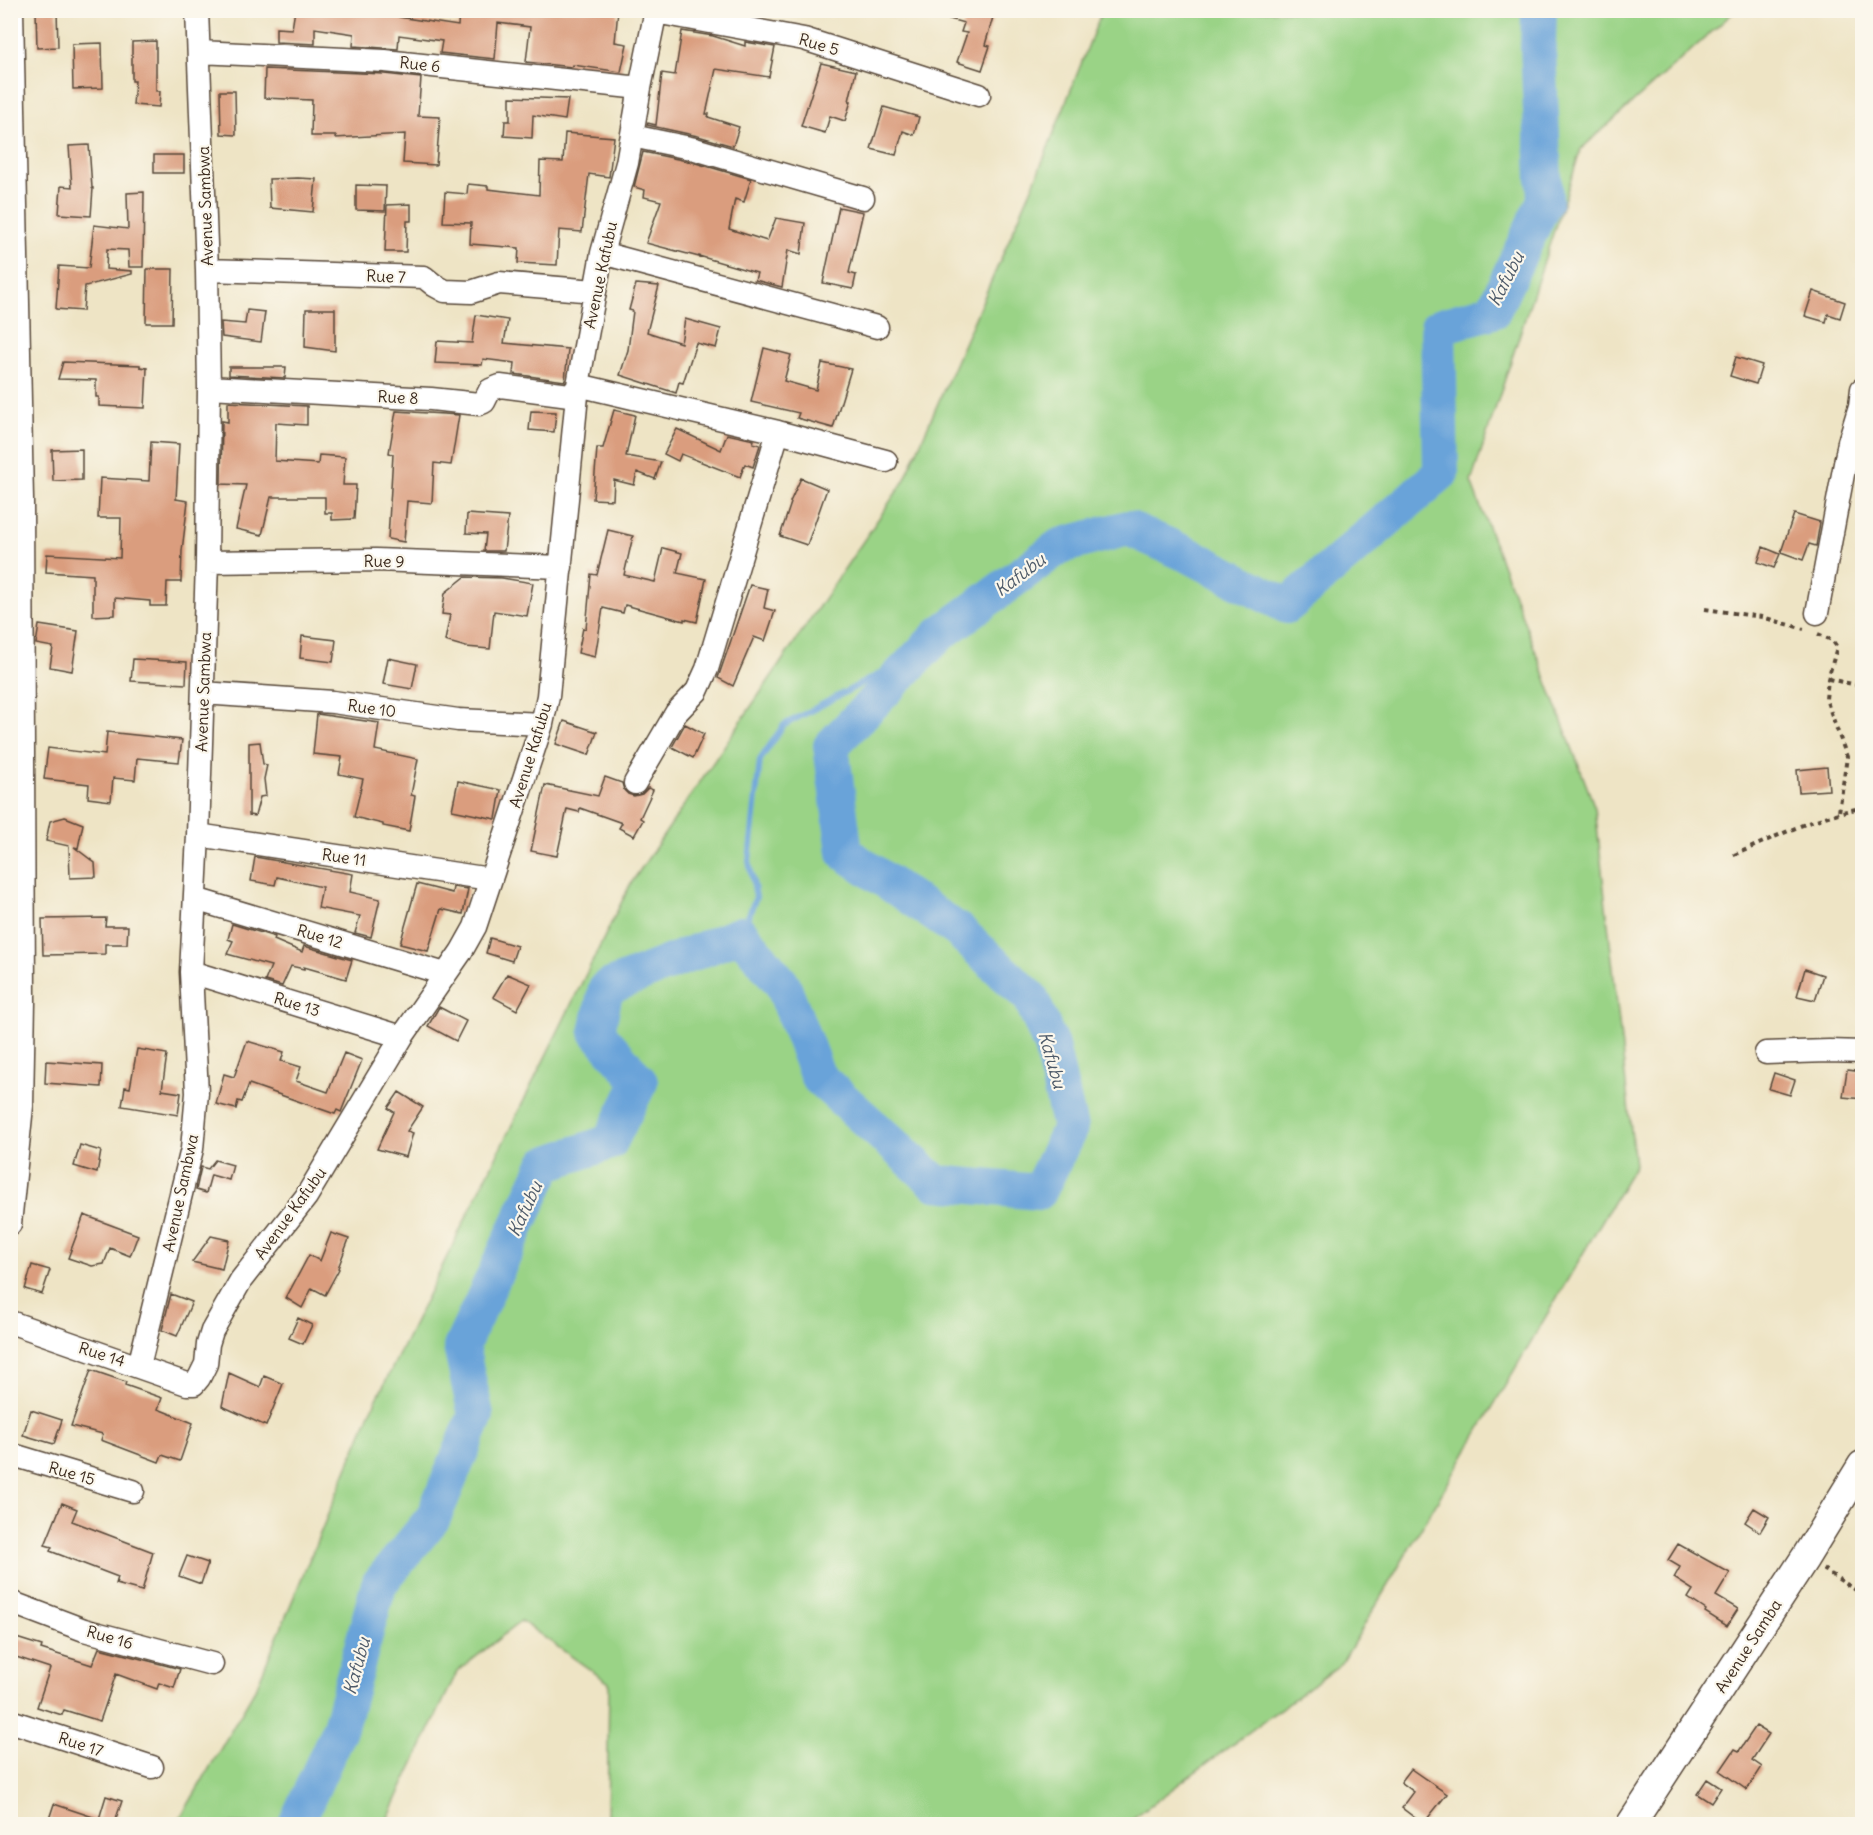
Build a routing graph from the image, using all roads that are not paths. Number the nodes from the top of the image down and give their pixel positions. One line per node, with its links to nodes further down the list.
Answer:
1 (12, 10): 29 (street)
2 (197, 10): 4 (street, Avenue Sambwa)
3 (656, 11): 5 (street, Avenue Kafubu); 6 (street, Rue 5)
4 (199, 52): 5 (street, Rue 6); 10 (street, Avenue Sambwa)
5 (640, 88): 7 (street, Avenue Kafubu)
6 (979, 95)
7 (632, 136): 8 (street); 9 (street, Avenue Kafubu)
8 (863, 198)
9 (602, 253): 11 (street, Avenue Kafubu); 12 (street)
10 (207, 270): 11 (street, Rue 7); 13 (street, Avenue Sambwa)
11 (595, 291): 14 (street, Avenue Kafubu)
12 (877, 327)
13 (208, 387): 14 (street, Rue 8); 18 (street, Avenue Sambwa)
14 (577, 390): 16 (street, Rue 8); 19 (street, Avenue Kafubu)
15 (1862, 401): 20 (street)
16 (778, 432): 17 (street, Rue 8); 23 (street)
17 (886, 461)
18 (207, 562): 19 (street, Rue 9); 21 (street, Avenue Sambwa)
19 (561, 567): 22 (street, Avenue Kafubu)
20 (1817, 614)
21 (203, 693): 22 (street, Rue 10); 24 (street, Avenue Sambwa)
22 (542, 724): 25 (street, Avenue Kafubu)
23 (636, 783)
24 (198, 835): 25 (street, Rue 11); 26 (street, Avenue Sambwa)
25 (490, 879): 28 (street, Avenue Kafubu)
26 (195, 899): 27 (street, Avenue Sambwa); 28 (street, Rue 12)
27 (191, 972): 30 (street, Rue 13); 35 (street, Avenue Sambwa)
28 (445, 974): 30 (street, Avenue Kafubu)
29 (17, 1001): 33 (street)
30 (402, 1037): 36 (street, Avenue Kafubu)
31 (1863, 1052): 32 (street)
32 (1766, 1053)
33 (10, 1224)
34 (10, 1322): 35 (street, Rue 14)
35 (139, 1366): 36 (street, Rue 14)
36 (194, 1384)
37 (10, 1454): 39 (street, Rue 15)
38 (1863, 1465): 44 (street, Avenue Samba)
39 (133, 1491)
40 (10, 1602): 41 (street, Rue 16)
41 (212, 1664)
42 (10, 1721): 43 (street, Rue 17)
43 (152, 1767)
44 (1637, 1822)

